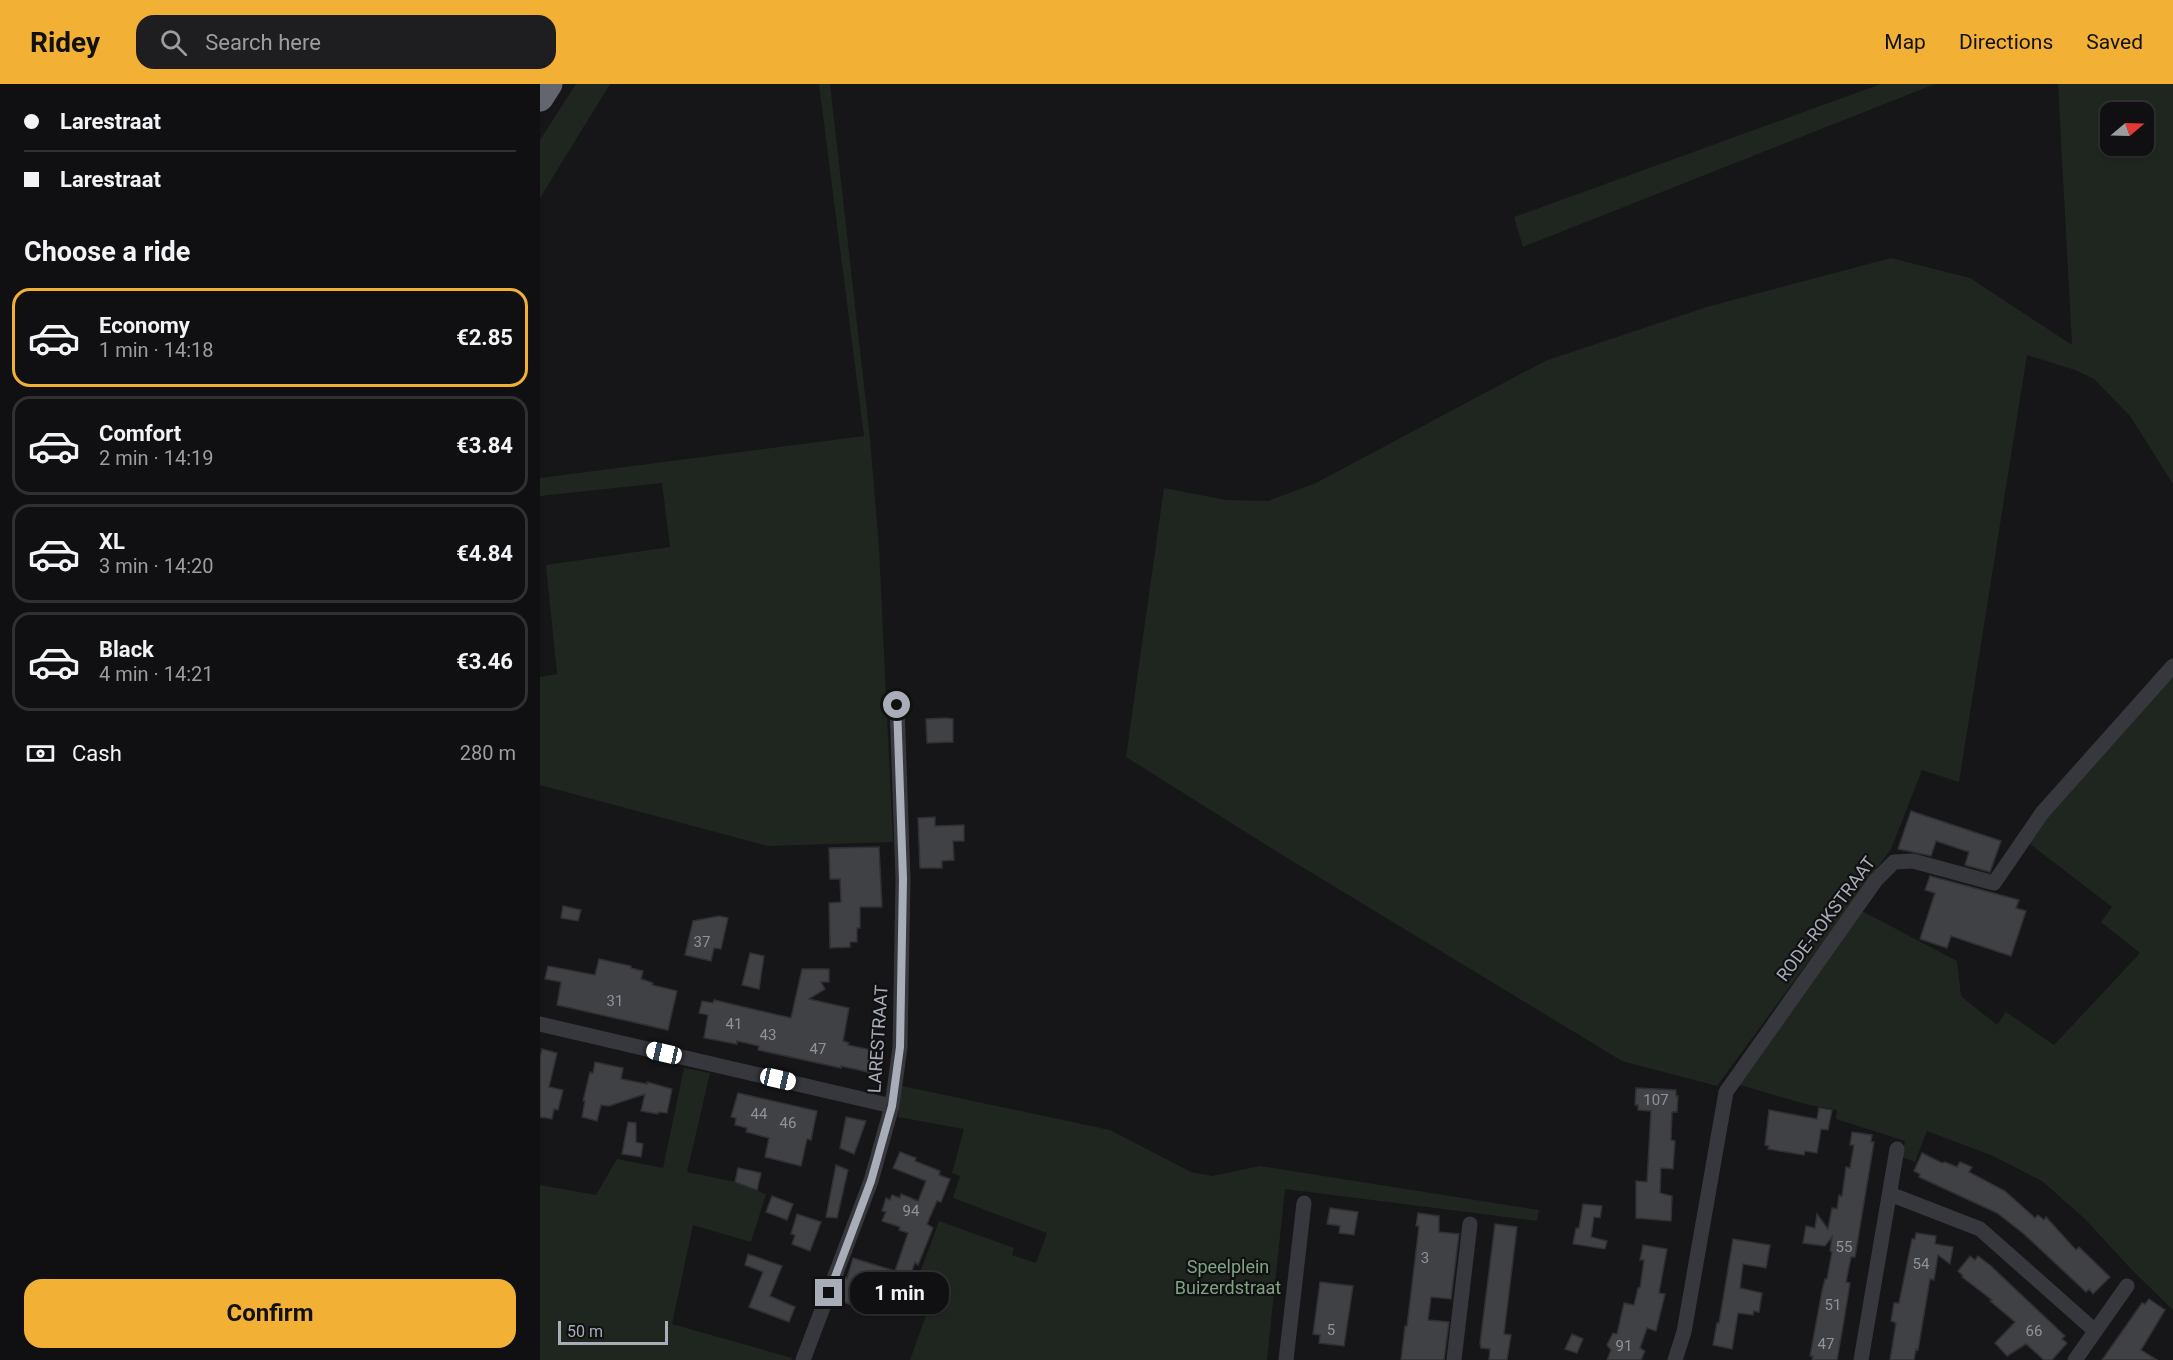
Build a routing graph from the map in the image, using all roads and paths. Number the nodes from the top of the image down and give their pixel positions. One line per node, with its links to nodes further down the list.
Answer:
1 (549, 84): 2 (highway)
2 (540, 98)
3 (2173, 666): 16 (street, RODE-ROKSTRAAT)
4 (897, 705): 6 (street, LARESTRAAT)
5 (540, 1024): 6 (street)
6 (892, 1106): 13 (street, LARESTRAAT)
7 (1897, 1149): 8 (street)
8 (1890, 1194): 12 (street); 17 (street)
9 (1304, 1203): 14 (street)
10 (1470, 1224): 15 (street)
11 (2127, 1286): 12 (street)
12 (2094, 1330): 18 (street)
13 (803, 1360)
14 (1286, 1360)
15 (1454, 1360)
16 (1675, 1360)
17 (1861, 1360)
18 (2075, 1360)

